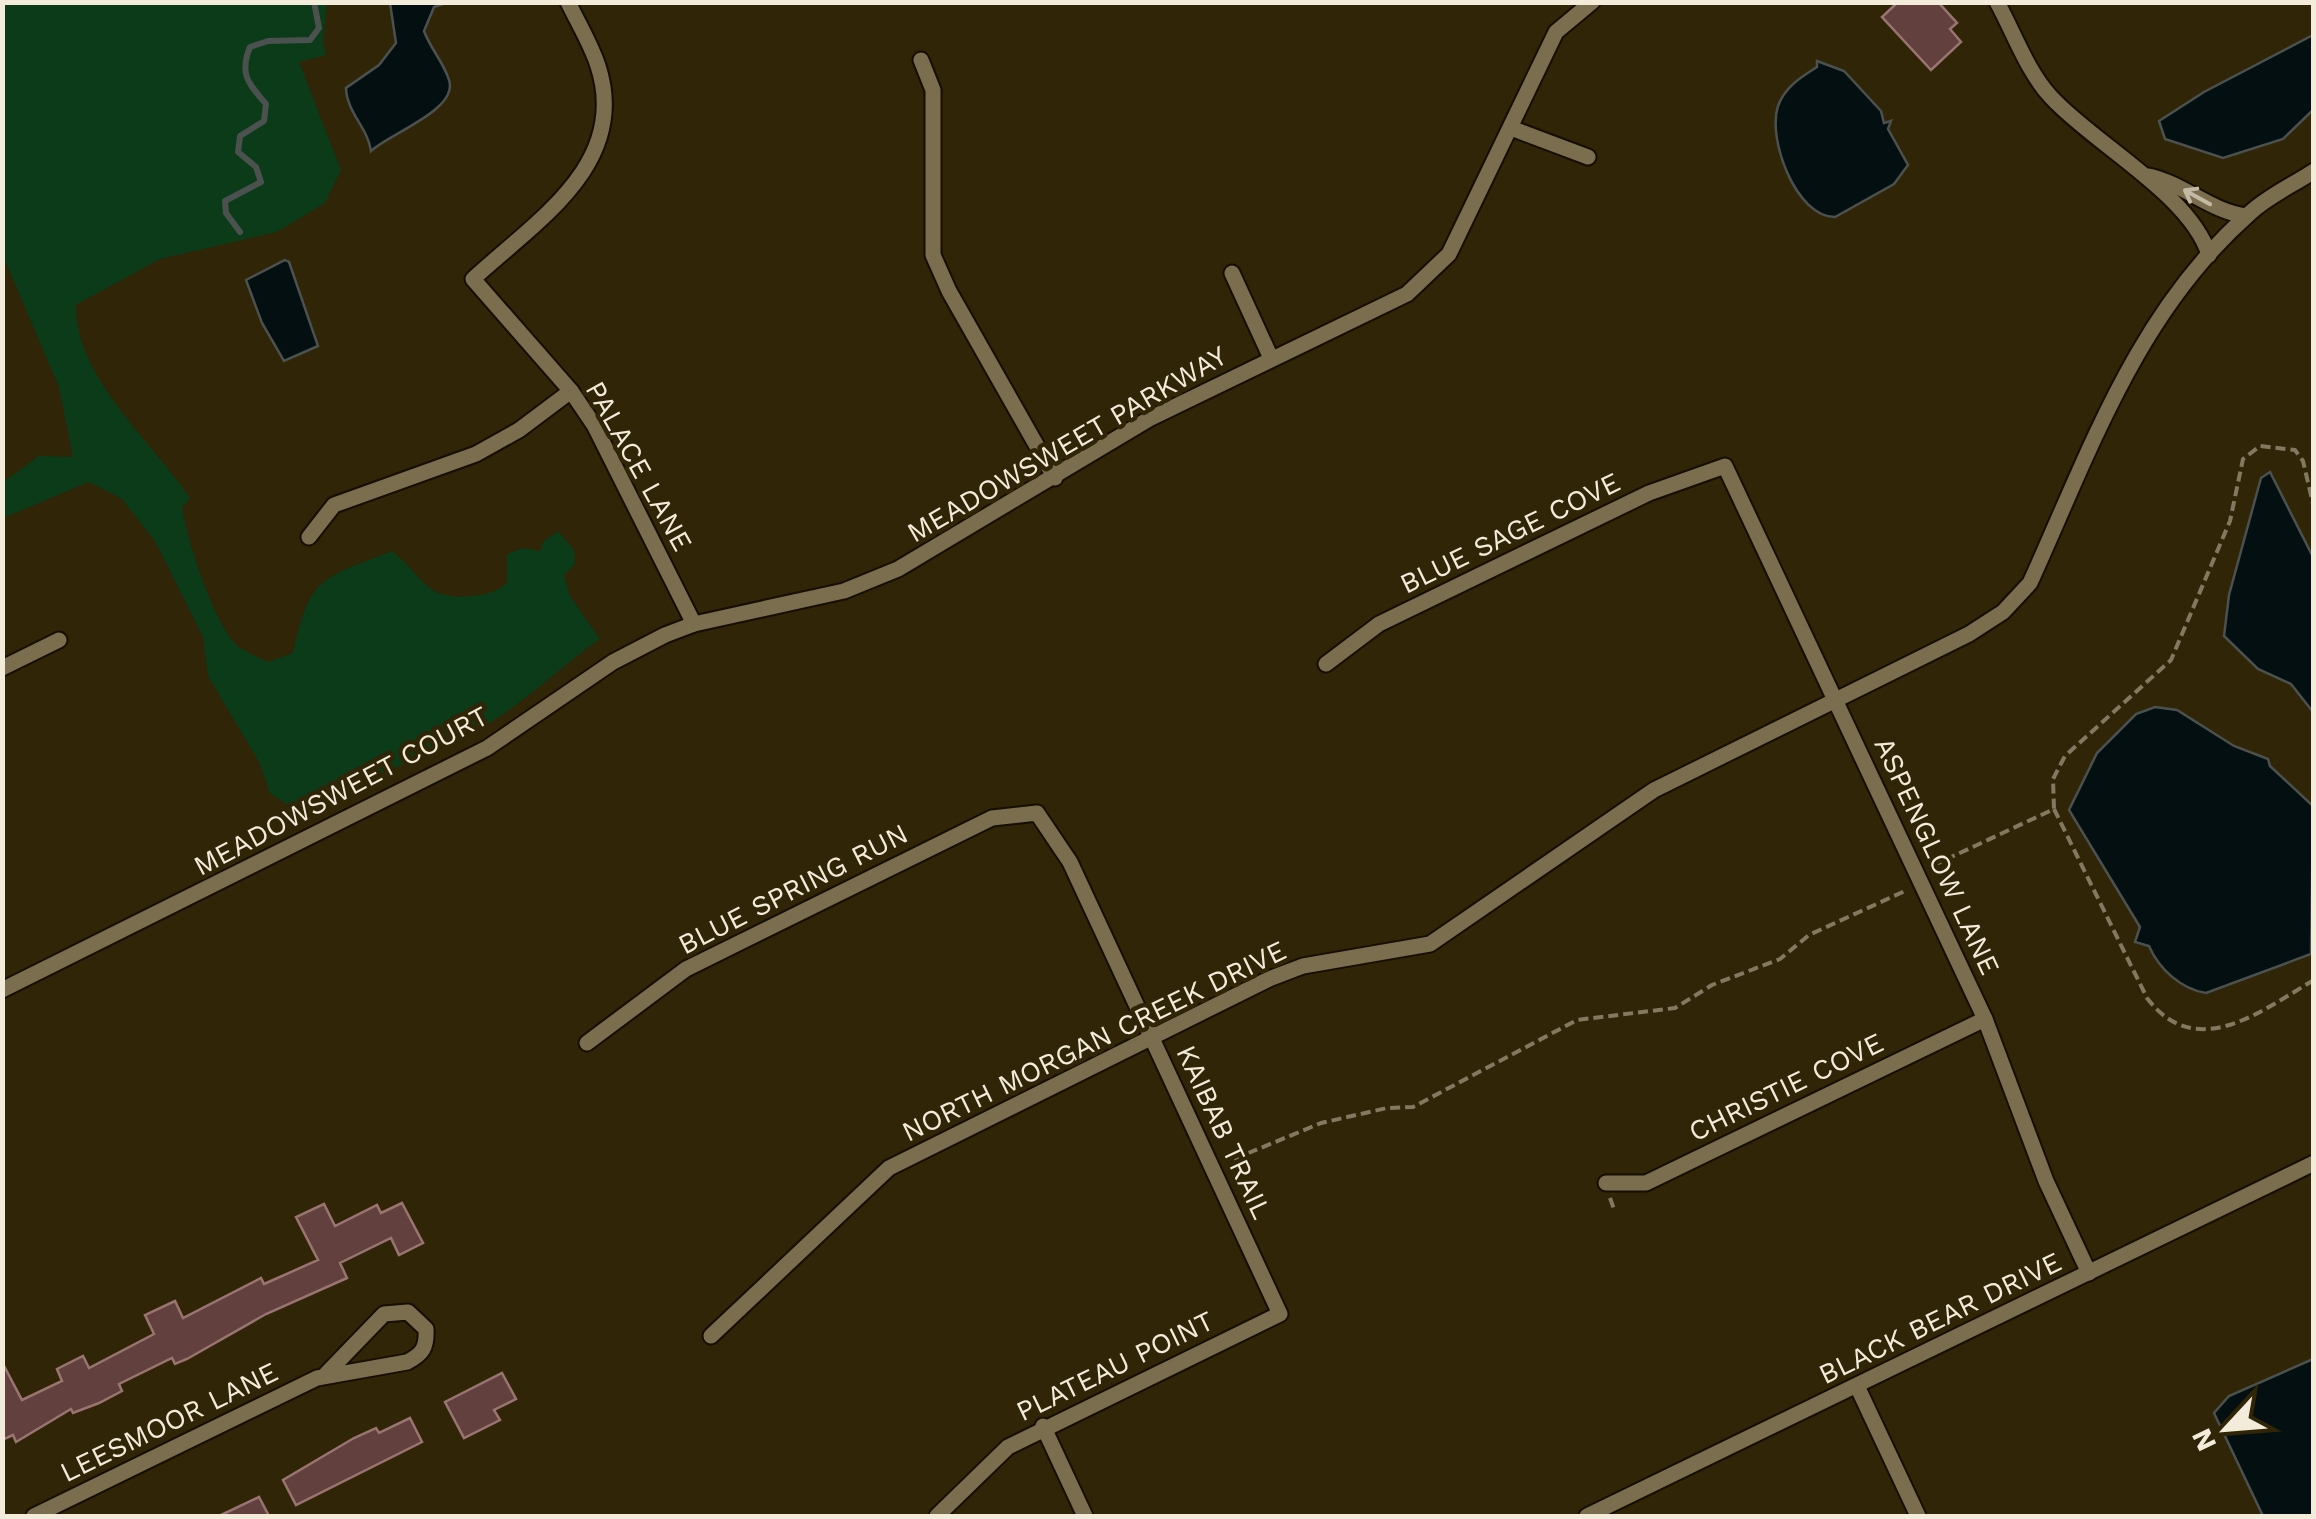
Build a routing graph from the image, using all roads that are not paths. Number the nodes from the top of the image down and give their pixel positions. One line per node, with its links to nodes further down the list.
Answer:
1 (568, 2): 13 (street, PALACE LANE)
2 (1592, 2): 5 (street, MEADOWSWEET PARKWAY)
3 (1997, 2): 8 (street)
4 (921, 60): 15 (street)
5 (1510, 128): 6 (street); 12 (street, MEADOWSWEET PARKWAY)
6 (1588, 158)
7 (2314, 171): 9 (street, NORTH MORGAN CREEK DRIVE)
8 (2149, 176): 9 (street, one-way to 8); 10 (street)
9 (2246, 216): 10 (street, NORTH MORGAN CREEK DRIVE)
10 (2209, 255): 21 (street, NORTH MORGAN CREEK DRIVE)
11 (1232, 273): 12 (street)
12 (1271, 358): 15 (street, MEADOWSWEET PARKWAY)
13 (571, 391): 16 (street); 17 (street, PALACE LANE)
14 (1725, 466): 19 (street, BLUE SAGE COVE); 21 (street, ASPENGLOW LANE)
15 (1054, 478): 17 (street, MEADOWSWEET PARKWAY)
16 (309, 537)
17 (694, 624): 23 (street, MEADOWSWEET COURT)
18 (59, 640): 20 (street)
19 (1326, 664)
20 (2, 668)
21 (1837, 700): 24 (street, ASPENGLOW LANE); 25 (street, NORTH MORGAN CREEK DRIVE)
22 (1037, 813): 25 (street, KAIBAB TRAIL); 26 (street, BLUE SPRING RUN)
23 (2, 990)
24 (1985, 1019): 28 (street, CHRISTIE COVE); 29 (street, ASPENGLOW LANE)
25 (1152, 1036): 30 (street, KAIBAB TRAIL); 31 (street, NORTH MORGAN CREEK DRIVE)
26 (587, 1044)
27 (2314, 1163): 29 (street, BLACK BEAR DRIVE)
28 (1606, 1182)
29 (2089, 1272): 33 (street, BLACK BEAR DRIVE)
30 (1280, 1314): 34 (street, PLATEAU POINT)
31 (712, 1336)
32 (326, 1374): 32 (street, LEESMOOR LANE); 35 (street, LEESMOOR LANE)
33 (1857, 1386): 38 (street, BLACK BEAR DRIVE); 39 (street)
34 (1043, 1426): 36 (street, PLATEAU POINT); 37 (street)
35 (34, 1516)
36 (937, 1516)
37 (1085, 1516)
38 (1587, 1516)
39 (1918, 1516)

